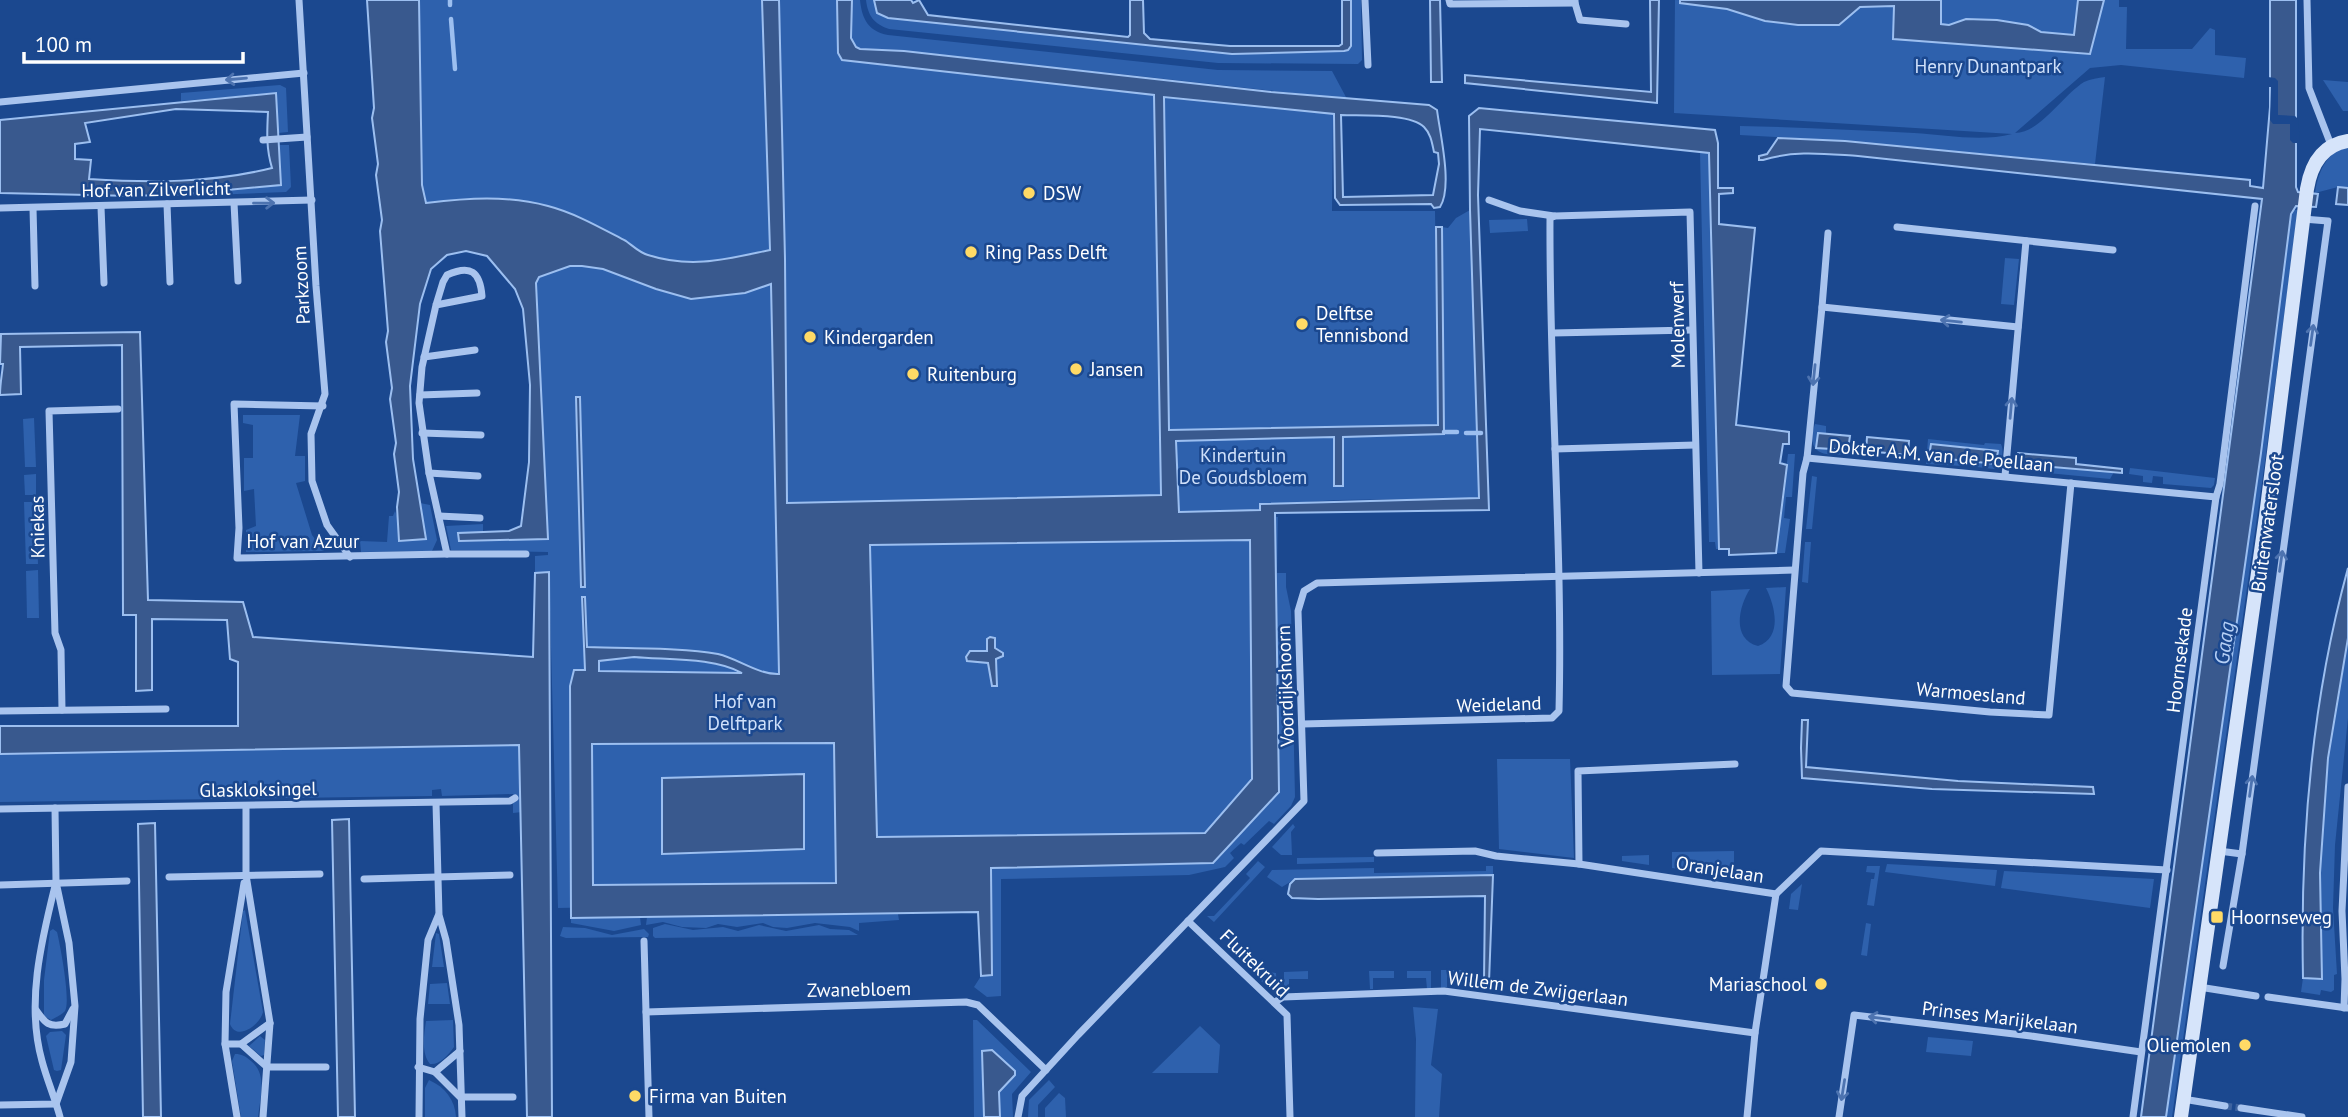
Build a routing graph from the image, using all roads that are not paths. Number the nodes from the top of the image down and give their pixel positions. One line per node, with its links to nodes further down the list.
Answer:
1 (299, 0): 8 (street, Parkzoom)
2 (1365, 0): 7 (street)
3 (2307, 0): 13 (street)
4 (1449, 2): 5 (street)
5 (1575, 2): 6 (street)
6 (1626, 23)
7 (1368, 65)
8 (304, 73): 9 (street, one-way to 9); 10 (street, Parkzoom)
9 (0, 102)
10 (307, 137): 11 (street); 14 (street, Parkzoom)
11 (263, 140)
12 (2348, 141): 13 (street)
13 (2326, 149): 22 (street, Buitenwatersloot)
14 (312, 200): 16 (street, Hof van Zilverlicht, one-way to 14); 41 (street, Parkzoom)
15 (1489, 200): 23 (street, Molenwerf)
16 (234, 203): 17 (street, Hof van Zilverlicht); 28 (street)
17 (167, 204): 19 (street, Hof van Zilverlicht); 29 (street)
18 (2255, 206): 52 (street, Hoornsekade)
19 (102, 207): 21 (street, Hof van Zilverlicht); 30 (street)
20 (0, 208): 21 (street, Hof van Zilverlicht)
21 (33, 208): 31 (street)
22 (2304, 215): 73 (street, Buitenwatersloot); 76 (street, Buitenwatersloot, one-way to 22)
23 (1555, 216): 35 (street, Molenwerf); 36 (street)
24 (1898, 227): 26 (street)
25 (1828, 233): 33 (street)
26 (2026, 241): 27 (street); 34 (street)
27 (2113, 250)
28 (238, 281)
29 (170, 282)
30 (104, 283)
31 (35, 286)
32 (436, 305): 32 (street); 38 (street)
33 (1822, 307): 34 (street, one-way to 33); 47 (street, one-way to 47)
34 (2018, 327): 49 (street, one-way to 34)
35 (1692, 330): 36 (street); 45 (street, Molenwerf)
36 (1553, 333): 46 (street)
37 (475, 350): 38 (street)
38 (424, 357): 40 (street)
39 (477, 393): 40 (street)
40 (420, 395): 43 (street)
41 (323, 406): 57 (street, Parkzoom); 57 (street, Hof van Azuur)
42 (118, 409): 64 (street, Kniekas)
43 (422, 433): 44 (street); 48 (street)
44 (481, 435)
45 (1695, 445): 46 (street); 59 (street, Molenwerf)
46 (1555, 449): 60 (street)
47 (1807, 458): 49 (street, Dokter A.M. van de Poellaan); 58 (street, Dokter A.M. van de Poellaan)
48 (429, 473): 50 (street); 53 (street)
49 (2006, 476): 51 (street, Dokter A.M. van de Poellaan)
50 (478, 477)
51 (2071, 483): 52 (street, Dokter A.M. van de Poellaan); 61 (street, Warmoesland)
52 (2216, 497): 78 (street, Hoornsekade)
53 (439, 516): 54 (street); 55 (street)
54 (480, 518)
55 (447, 554): 56 (street, Hof van Azuur); 57 (street, Hof van Azuur)
56 (526, 555)
57 (350, 557)
58 (1794, 570): 59 (street, Voordijkshoorn); 61 (street, Dokter A.M. van de Poellaan)
59 (1699, 573): 60 (street, Voordijkshoorn)
60 (1558, 576): 65 (street, Voordijkshoorn); 65 (street, Weideland)
61 (1786, 686)
62 (166, 709): 64 (street)
63 (0, 710): 64 (street)
64 (62, 710)
65 (1302, 724): 90 (street, Voordijkshoorn)
66 (1735, 764): 77 (street)
67 (2348, 787): 74 (street)
68 (515, 798): 69 (street, Glaskloksingel)
69 (436, 803): 70 (street, Glaskloksingel); 82 (street)
70 (246, 806): 71 (street, Glaskloksingel); 80 (street)
71 (55, 808): 72 (street, Glaskloksingel); 86 (street)
72 (0, 809)
73 (2218, 850): 76 (street); 94 (street, Buitenwatersloot)
74 (2346, 852): 93 (street)
75 (1377, 853): 77 (street, Oranjelaan)
76 (2242, 854): 92 (street, Buitenwatersloot)
77 (1579, 864): 88 (street, Oranjelaan)
78 (2167, 870): 88 (street, Oranjelaan); 107 (street, Hoornsekade)
79 (320, 874): 80 (street)
80 (246, 875): 83 (street); 102 (street); 104 (street)
81 (510, 875): 82 (street)
82 (438, 876): 84 (street); 89 (street)
83 (169, 877)
84 (364, 879)
85 (127, 881): 86 (street)
86 (57, 882): 87 (street); 98 (street); 100 (street)
87 (0, 885)
88 (1776, 894): 103 (street)
89 (439, 915): 106 (street); 110 (street)
90 (1188, 921): 97 (street, Fluitekruid); 111 (street, Voordijkshoorn)
91 (645, 941): 101 (street)
92 (2223, 966)
93 (2347, 979): 99 (street)
94 (2199, 986): 95 (street); 115 (street, Buitenwatersloot)
95 (2256, 996)
96 (2268, 997): 99 (street)
97 (1275, 1002): 103 (street, Willem de Zwijgerlaan); 127 (street, Fluitekruid)
98 (75, 1006): 100 (street); 116 (street)
99 (2346, 1008)
100 (36, 1009): 116 (street)
101 (646, 1012): 111 (street, Zwanebloem); 125 (street)
102 (270, 1023): 105 (street); 108 (street)
103 (1755, 1033): 128 (street)
104 (225, 1044): 105 (street); 121 (street)
105 (241, 1044): 108 (street)
106 (460, 1051): 112 (street); 113 (street)
107 (2141, 1052): 129 (street, Prinses Marijkelaan, one-way to 129); 130 (street, Hoornsekade)
108 (267, 1067): 109 (street); 122 (street)
109 (326, 1067)
110 (418, 1067): 112 (street); 123 (street)
111 (1046, 1070): 126 (street, Voordijkshoorn)
112 (435, 1072): 113 (street)
113 (460, 1097): 114 (street); 124 (street)
114 (513, 1097)
115 (2183, 1099): 118 (street); 131 (street)
116 (56, 1104): 117 (street); 120 (street)
117 (0, 1105)
118 (2225, 1106)
119 (2241, 1108): 132 (street)
120 (60, 1117)
121 (237, 1117)
122 (262, 1117)
123 (419, 1117)
124 (462, 1117)
125 (649, 1117)
126 (1018, 1117)
127 (1290, 1117)
128 (1747, 1117)
129 (1839, 1117)
130 (2133, 1117)
131 (2181, 1117)
132 (2302, 1117)

